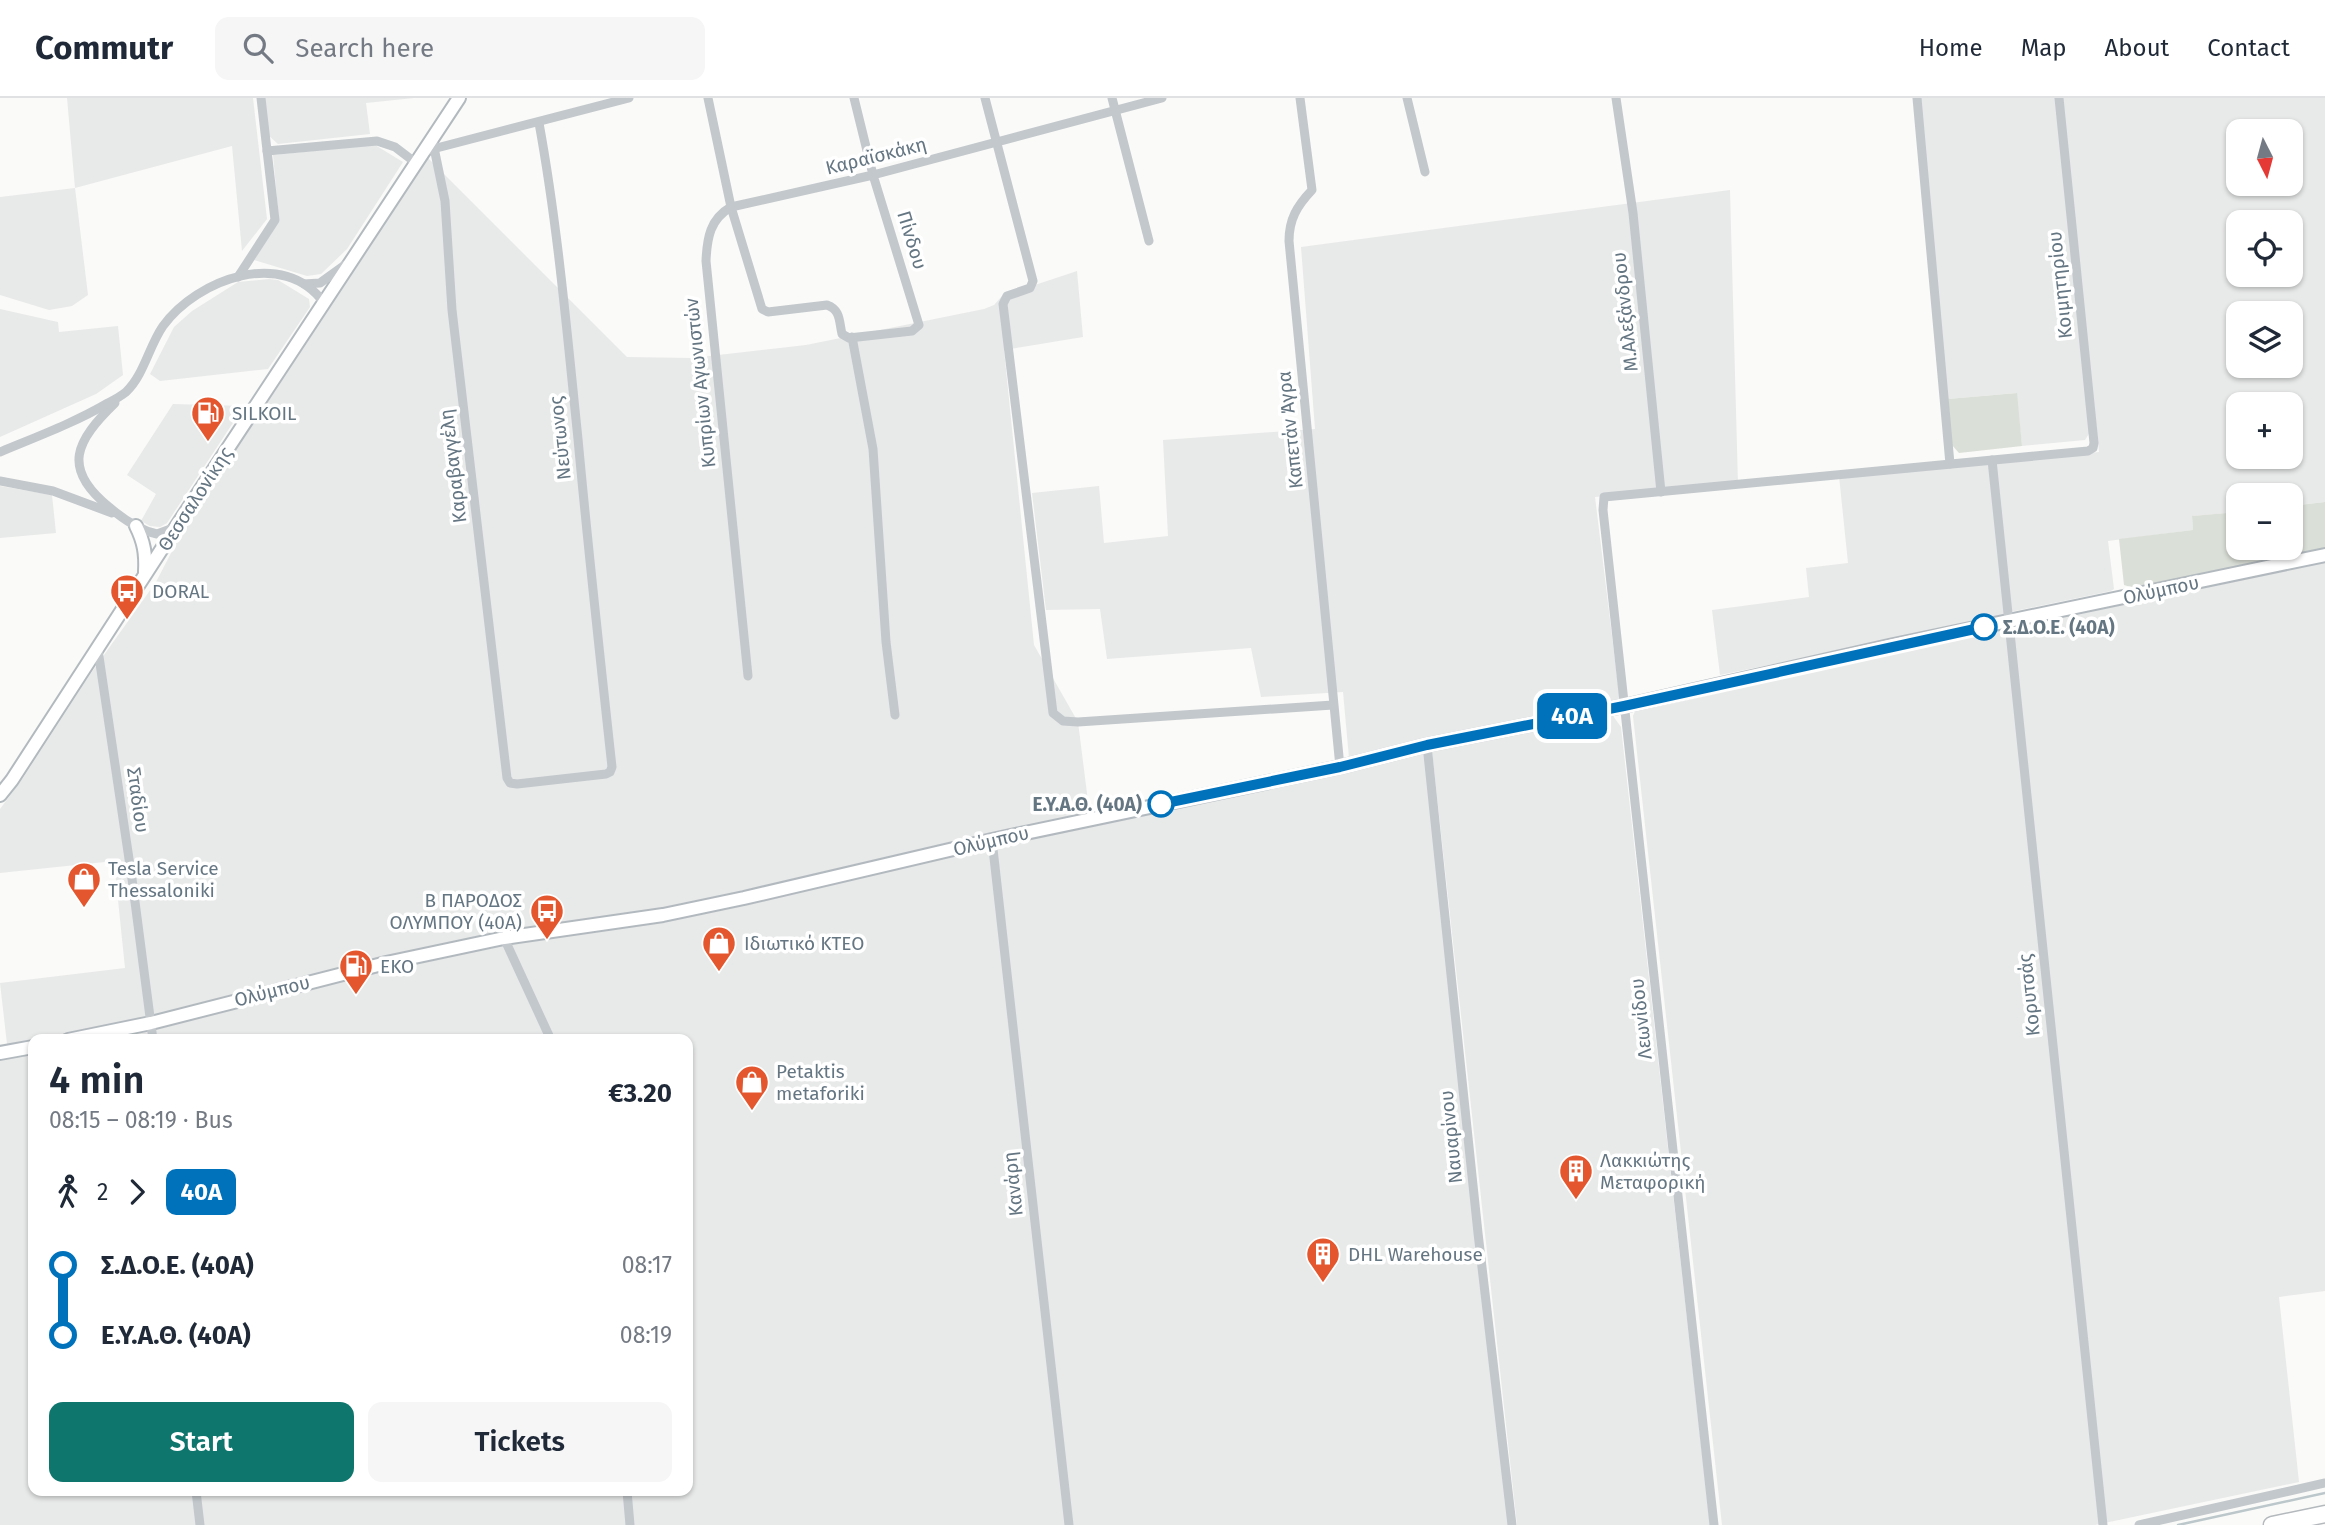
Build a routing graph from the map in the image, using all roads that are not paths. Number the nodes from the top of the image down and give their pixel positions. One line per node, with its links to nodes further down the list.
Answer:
1 (261, 98): 18 (street)
2 (460, 98): 17 (street, Θεσσαλονίκης)
3 (629, 98): 15 (street)
4 (708, 98): 22 (street)
5 (854, 98): 21 (street, Πίνδου)
6 (985, 98): 16 (street)
7 (1112, 98): 14 (street)
8 (1162, 98): 14 (street, Καραϊσκάκη)
9 (1300, 98): 43 (street, Καπετάν Άγρα)
10 (1408, 98): 20 (street)
11 (1616, 98): 34 (street, Μ.Αλεξάνδρου)
12 (1917, 98): 32 (street)
13 (2059, 98): 31 (street, Κοιμητηρίου)
14 (1116, 111): 16 (street, Καραϊσκάκη); 23 (street)
15 (539, 123): 17 (street); 48 (street, Νεύτωνος)
16 (998, 142): 21 (street, Καραϊσκάκη); 43 (street)
17 (430, 146): 19 (street, Θεσσαλονίκης); 48 (street, Καραβαγγέλη)
18 (267, 150): 19 (street); 25 (street)
19 (416, 163): 24 (street, Θεσσαλονίκης)
20 (1425, 172)
21 (873, 175): 22 (street, Καραϊσκάκη); 28 (street, Πίνδου)
22 (732, 207): 28 (street); 42 (street, Κυπρίων Αγωνιστών)
23 (1149, 241)
24 (352, 259): 26 (street); 27 (street, Θεσσαλονίκης)
25 (238, 277): 26 (street); 29 (street)
26 (304, 284): 27 (street)
27 (324, 303): 37 (street, Θεσσαλονίκης)
28 (852, 337): 45 (street)
29 (126, 392): 30 (street); 35 (street)
30 (0, 452)
31 (1992, 460): 32 (street); 40 (street, Κορυτσάς)
32 (1950, 464): 34 (street)
33 (0, 481): 35 (street)
34 (1661, 492): 44 (street, Λεωνίδου)
35 (119, 516): 36 (street)
36 (136, 526): 37 (street); 39 (street)
37 (176, 527): 39 (street, Θεσσαλονίκης)
38 (2325, 555): 40 (street, Ολύμπου)
39 (144, 576): 41 (street, Θεσσαλονίκης)
40 (2007, 622): 44 (street, Ολύμπου); 67 (street, Κορυτσάς)
41 (98, 650): 49 (street, Θεσσαλονίκης); 52 (street, Σταδίου)
42 (748, 676)
43 (1333, 705): 47 (street, Καπετάν Άγρα)
44 (1624, 706): 46 (street, Ολύμπου); 66 (street, Λεωνίδου)
45 (895, 715)
46 (1427, 745): 47 (street, Ολύμπου); 65 (street, Ναυαρίνου)
47 (1340, 767): 50 (street, Ολύμπου)
48 (517, 784)
49 (0, 795)
50 (992, 840): 51 (street, Ολύμπου); 64 (street, Κανάρη)
51 (504, 938): 52 (street, Ολύμπου); 55 (street)
52 (151, 1023): 53 (street, Ολύμπου); 54 (street, Σταδίου)
53 (97, 1034)
54 (152, 1034)
55 (548, 1034)
56 (28, 1048): 57 (street)
57 (0, 1053)
58 (2325, 1483): 68 (street)
59 (197, 1496): 62 (street)
60 (627, 1496): 63 (street)
61 (2325, 1514): 69 (highway)
62 (200, 1525)
63 (630, 1525)
64 (1069, 1525)
65 (1512, 1525)
66 (1714, 1525)
67 (2104, 1525)
68 (2139, 1525)
69 (2272, 1525)

